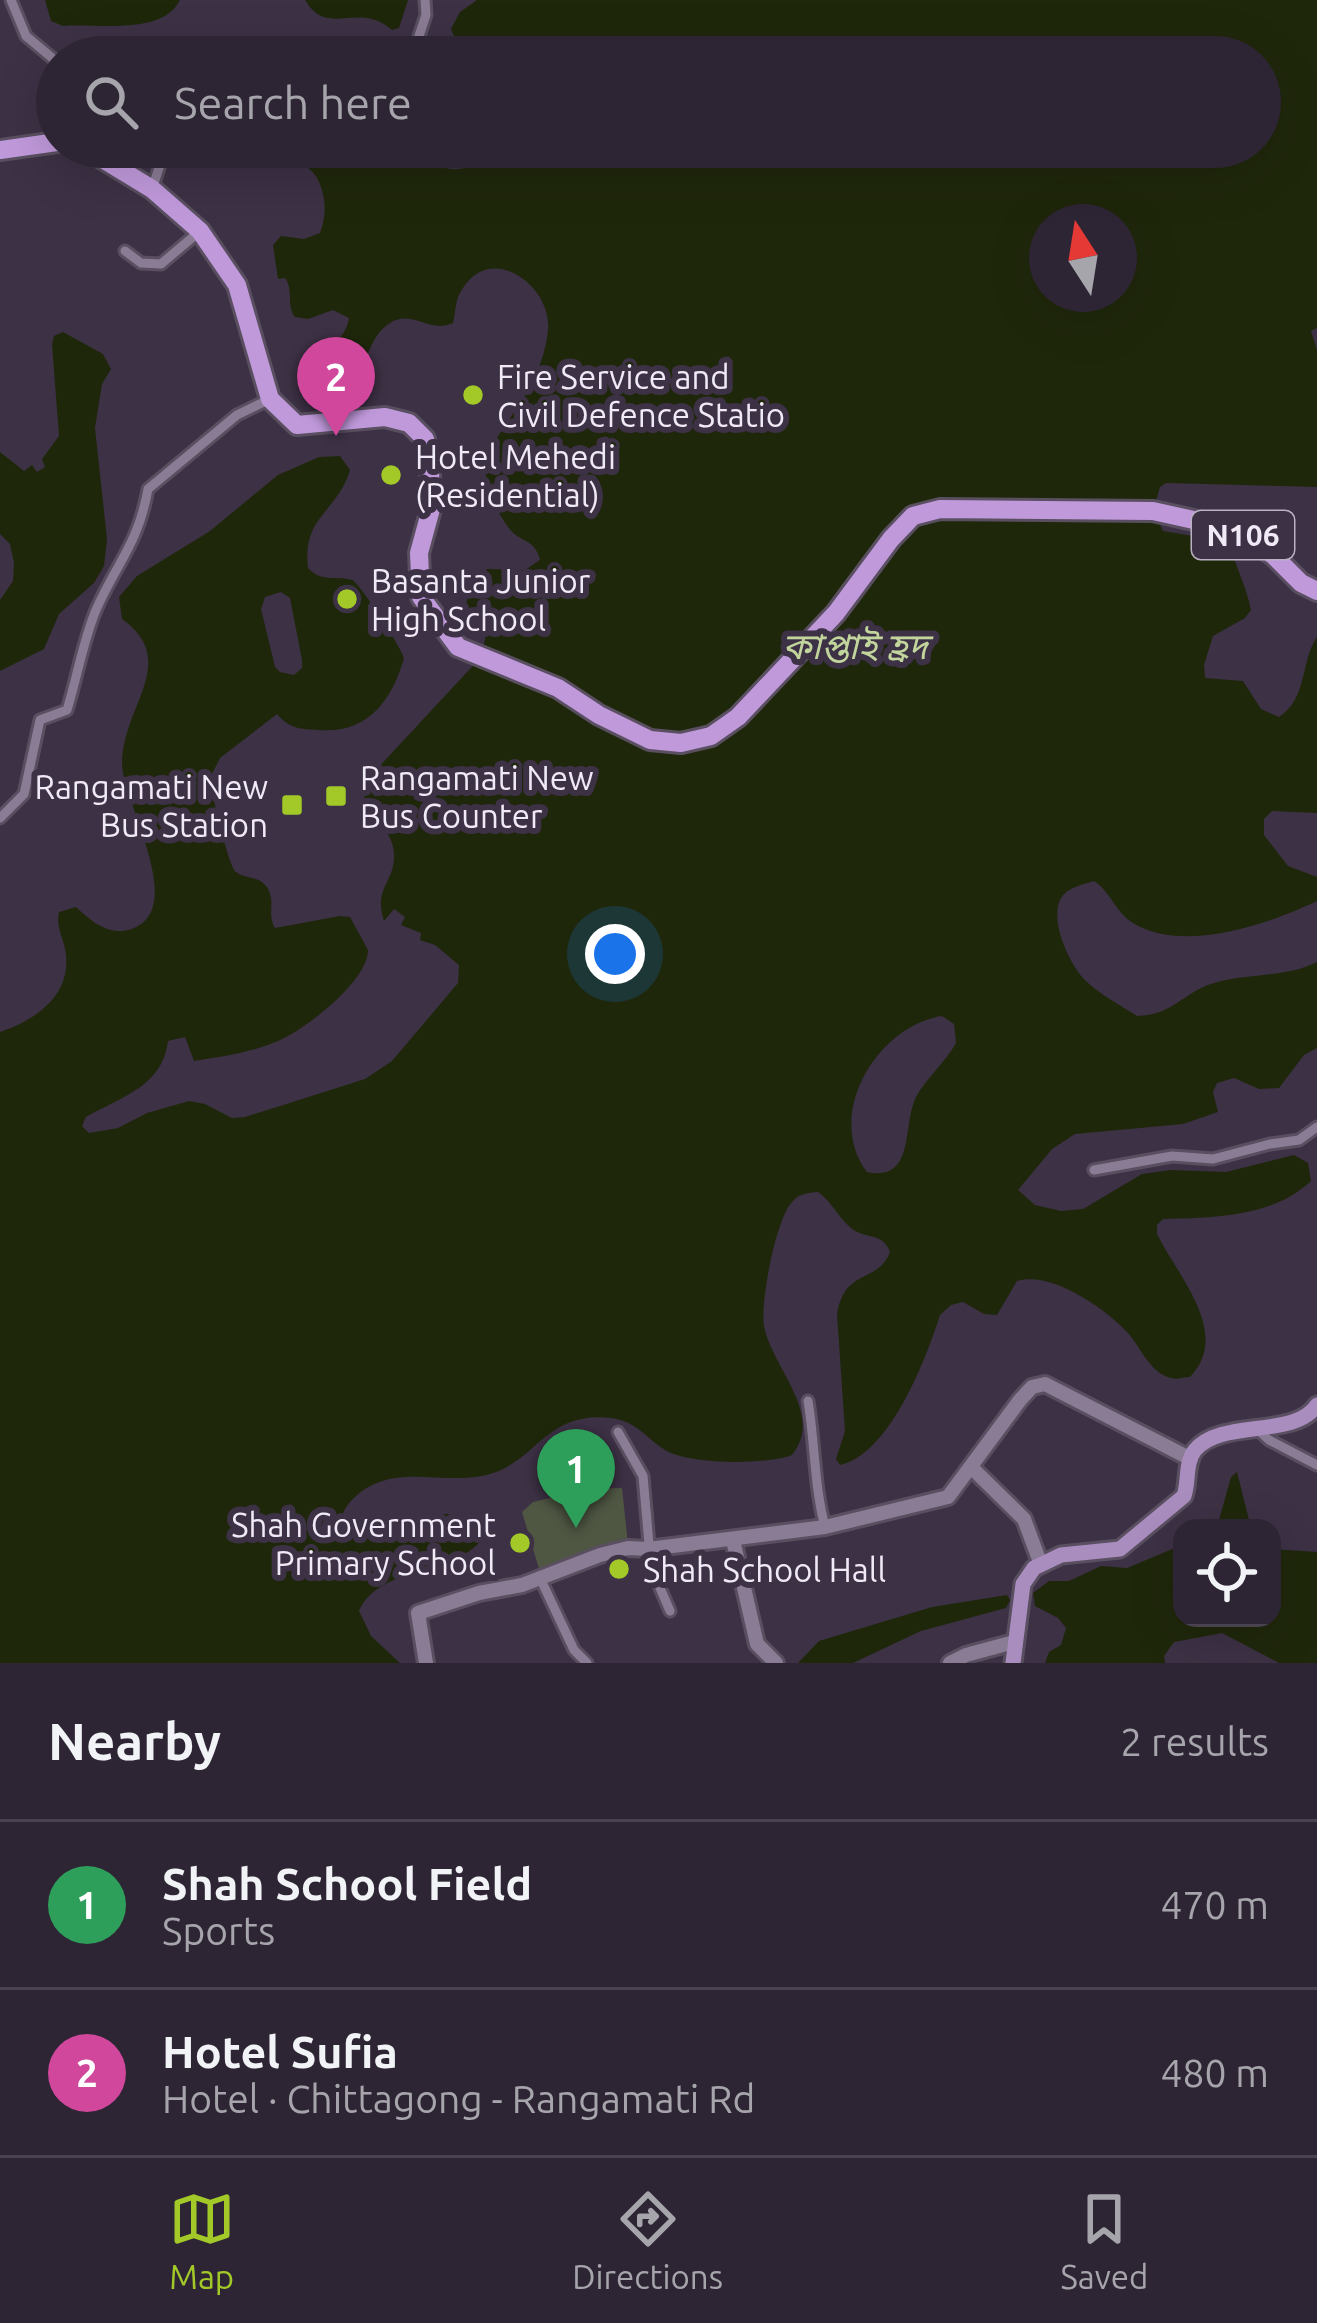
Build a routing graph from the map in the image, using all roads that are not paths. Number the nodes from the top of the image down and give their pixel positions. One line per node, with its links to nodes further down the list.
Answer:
1 (11, 0): 4 (street)
2 (425, 0): 3 (street)
3 (419, 36)
4 (36, 44)
5 (36, 145): 6 (highway)
6 (0, 150)
7 (118, 168): 9 (highway)
8 (159, 168): 9 (street)
9 (152, 189): 10 (highway)
10 (200, 231): 11 (street); 12 (highway)
11 (125, 251)
12 (270, 399): 13 (highway, N106); 14 (street)
13 (1317, 591)
14 (0, 818)
15 (1317, 1127): 16 (street)
16 (1094, 1170)
17 (808, 1401): 24 (street)
18 (1317, 1405): 19 (main road)
19 (1256, 1428): 21 (main road); 22 (street)
20 (618, 1432): 26 (street)
21 (1191, 1459): 23 (street); 27 (main road)
22 (1317, 1465)
23 (972, 1468): 24 (street); 27 (street)
24 (825, 1527): 25 (street)
25 (733, 1540): 26 (street); 33 (street)
26 (648, 1550): 28 (street); 29 (street)
27 (1040, 1562): 30 (main road)
28 (540, 1578): 31 (street); 32 (street)
29 (670, 1611)
30 (1015, 1642): 34 (street); 35 (main road)
31 (426, 1663)
32 (587, 1663)
33 (776, 1663)
34 (950, 1663)
35 (1013, 1663)

